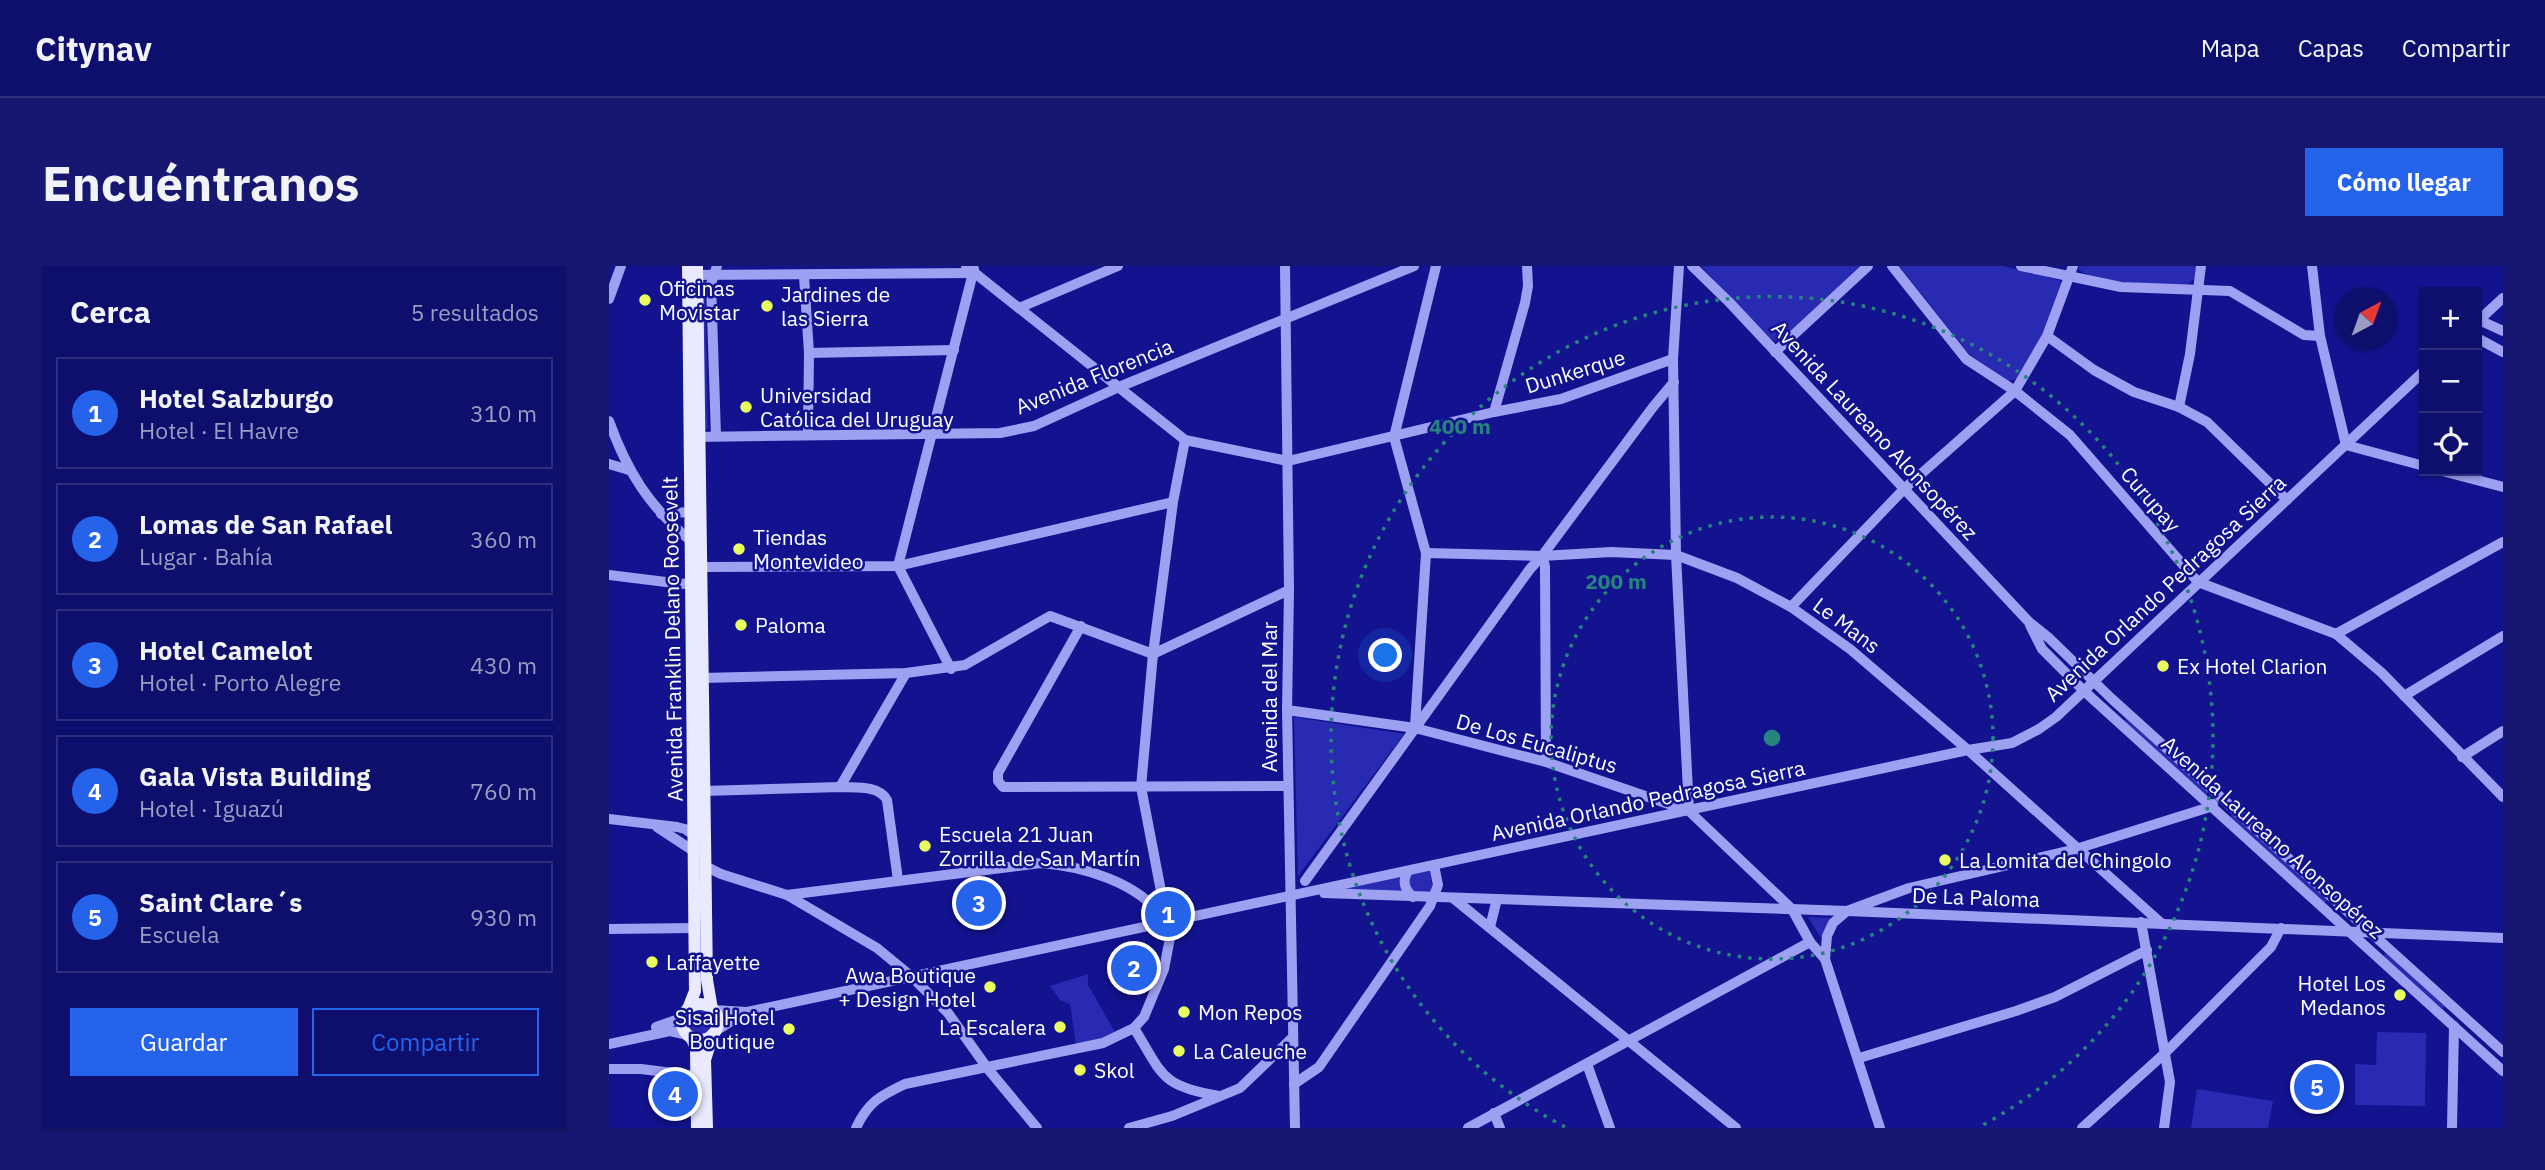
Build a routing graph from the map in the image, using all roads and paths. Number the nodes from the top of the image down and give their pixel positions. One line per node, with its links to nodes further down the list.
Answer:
1 (621, 266): 21 (street)
2 (1118, 266): 22 (street)
3 (1285, 266): 24 (street, Avenida del Mar)
4 (1414, 266): 24 (street, Avenida Florencia)
5 (1436, 266): 46 (street)
6 (1527, 266): 40 (street)
7 (1678, 266): 34 (street)
8 (1692, 266): 31 (street, Avenida Laureano Alonsopérez)
9 (1868, 266): 31 (street)
10 (1892, 266): 38 (street, Curupay)
11 (2021, 266): 17 (street)
12 (2201, 266): 19 (street)
13 (2312, 266): 28 (street)
14 (971, 268): 18 (street); 22 (street, Dunkerque); 30 (street)
15 (692, 270): 16 (street); 45 (main road, Avenida Franklin Delano Roosevelt)
16 (715, 271): 18 (street); 44 (street)
17 (2071, 271): 19 (street); 27 (street)
18 (804, 276): 33 (street)
19 (2199, 290): 28 (street); 39 (street)
20 (2503, 298): 23 (street)
21 (609, 299)
22 (1019, 308): 37 (street, Dunkerque)
23 (2482, 317)
24 (1286, 318): 37 (street, Avenida Florencia); 49 (street, Avenida del Mar)
25 (2482, 323): 26 (street)
26 (2503, 331)
27 (2047, 336): 38 (street); 39 (street)
28 (2320, 336): 48 (street)
29 (2482, 341): 32 (street)
30 (954, 350): 33 (street); 43 (street)
31 (1775, 352): 55 (street, Avenida Laureano Alonsopérez)
32 (2503, 352)
33 (809, 353): 42 (street)
34 (1673, 359): 36 (street); 40 (street, Dunkerque)
35 (2419, 376): 48 (street, Avenida Orlando Pedragosa Sierra)
36 (1674, 382): 63 (street); 64 (street)
37 (1119, 387): 43 (street, Avenida Florencia); 47 (street, Dunkerque)
38 (2015, 391): 55 (street); 69 (street, Curupay)
39 (2179, 407): 56 (street)
40 (1494, 412): 46 (street, Dunkerque)
41 (609, 421): 52 (street)
42 (808, 435): 43 (street, Avenida Florencia); 44 (street, Avenida Florencia)
43 (931, 435): 65 (street)
44 (716, 436): 45 (street, Avenida Florencia)
45 (694, 437): 58 (main road, Avenida Franklin Delano Roosevelt); 66 (main road, Avenida Franklin Delano Roosevelt)
46 (1394, 437): 49 (street, Dunkerque); 62 (street)
47 (1185, 440): 49 (street, Dunkerque); 57 (street)
48 (2346, 445): 51 (street); 56 (street, Avenida Orlando Pedragosa Sierra)
49 (1288, 461): 70 (street, Avenida del Mar)
50 (609, 464): 52 (street)
51 (2419, 465)
52 (629, 470): 59 (street)
53 (2461, 476): 54 (street)
54 (2503, 487)
55 (1905, 489): 71 (street); 72 (street, Avenida Laureano Alonsopérez)
56 (2287, 500): 69 (street, Avenida Orlando Pedragosa Sierra)
57 (1173, 502): 65 (street); 77 (street)
58 (689, 512): 59 (street); 60 (main road, Avenida Franklin Delano Roosevelt)
59 (661, 514): 60 (street)
60 (691, 541): 68 (main road, Avenida Franklin Delano Roosevelt)
61 (2503, 542): 74 (street)
62 (1426, 553): 64 (street, Le Mans); 88 (street)
63 (1677, 555): 64 (street, Le Mans); 71 (street, Le Mans); 100 (street)
64 (1542, 556): 88 (street); 92 (street)
65 (898, 566): 66 (street); 79 (street)
66 (701, 567): 68 (main road, Avenida Franklin Delano Roosevelt)
67 (609, 575): 68 (street)
68 (696, 582): 81 (main road, Avenida Franklin Delano Roosevelt); 103 (main road, Avenida Franklin Delano Roosevelt)
69 (2198, 582): 74 (street, Curupay); 82 (street, Avenida Orlando Pedragosa Sierra)
70 (1289, 590): 77 (street); 85 (street, Avenida del Mar)
71 (1791, 607): 90 (street, Le Mans)
72 (2029, 622): 76 (street, Avenida Laureano Alonsopérez); 78 (street, Avenida Laureano Alonsopérez)
73 (1080, 626): 77 (street); 79 (street); 95 (street)
74 (2336, 634): 84 (street, Curupay)
75 (2503, 636): 84 (street)
76 (2061, 650): 78 (street); 82 (street, Avenida Laureano Alonsopérez)
77 (1153, 654): 95 (street)
78 (2052, 659): 83 (street, Avenida Laureano Alonsopérez)
79 (951, 669): 80 (street)
80 (906, 673): 81 (street); 94 (street)
81 (702, 678): 96 (main road, Avenida Franklin Delano Roosevelt)
82 (2094, 681): 83 (street, Avenida Orlando Pedragosa Sierra); 86 (street, Avenida Laureano Alonsopérez)
83 (2084, 691): 87 (street, Avenida Laureano Alonsopérez); 90 (street, Avenida Orlando Pedragosa Sierra)
84 (2404, 696): 91 (street, Curupay)
85 (1287, 710): 88 (street, De Los Eucaliptus); 93 (street, Avenida del Mar)
86 (2125, 710): 87 (street); 97 (street, Avenida Laureano Alonsopérez)
87 (2115, 720): 99 (street, Avenida Laureano Alonsopérez)
88 (1415, 728): 92 (street, De Los Eucaliptus); 111 (street)
89 (2503, 731): 91 (street)
90 (1968, 750): 100 (street, Avenida Orlando Pedragosa Sierra); 104 (street, Le Mans)
91 (2462, 757): 98 (street, Curupay)
92 (1546, 762): 100 (street, De Los Eucaliptus)
93 (1288, 786): 95 (street); 112 (street, Avenida del Mar)
94 (840, 787): 96 (street); 109 (street)
95 (1142, 787): 120 (street)
96 (703, 791): 108 (main road, Avenida Franklin Delano Roosevelt)
97 (2219, 796): 99 (street); 128 (street, Avenida Laureano Alonsopérez)
98 (2503, 797)
99 (2210, 807): 104 (street); 127 (street, Avenida Laureano Alonsopérez)
100 (1689, 811): 106 (street, Avenida Orlando Pedragosa Sierra); 118 (street, De Los Eucaliptus)
101 (609, 819): 102 (street)
102 (654, 826): 103 (street); 105 (street)
103 (694, 835): 105 (main road, Avenida Franklin Delano Roosevelt); 108 (street)
104 (2076, 849): 119 (street); 122 (street, Le Mans)
105 (695, 852): 124 (main road, Avenida Franklin Delano Roosevelt)
106 (1434, 865): 107 (street, Avenida Orlando Pedragosa Sierra); 110 (street)
107 (1408, 871): 111 (street, Avenida Orlando Pedragosa Sierra); 114 (street)
108 (705, 872): 113 (street); 134 (main road, Avenida Franklin Delano Roosevelt)
109 (898, 880): 113 (street); 120 (street)
110 (1438, 885): 115 (street); 116 (street)
111 (1306, 886): 112 (street, Avenida Orlando Pedragosa Sierra); 114 (street, De La Paloma)
112 (1290, 894): 120 (street, Avenida Orlando Pedragosa Sierra); 144 (street, Avenida del Mar)
113 (787, 895): 133 (street)
114 (1413, 897): 115 (street, De La Paloma)
115 (1434, 897): 116 (street, De La Paloma); 155 (street)
116 (1451, 898): 117 (street, De La Paloma); 123 (street)
117 (1497, 899): 118 (street, De La Paloma); 123 (street)
118 (1792, 909): 119 (street, De La Paloma); 130 (street, De Los Eucaliptus)
119 (1847, 911): 121 (street, De La Paloma); 132 (street)
120 (1165, 921): 133 (street, Avenida Orlando Pedragosa Sierra); 139 (street)
121 (2141, 922): 122 (street, De La Paloma); 131 (street)
122 (2161, 923): 125 (street, De La Paloma)
123 (1490, 927): 145 (street)
124 (695, 928): 126 (street); 135 (main road, Avenida Franklin Delano Roosevelt)
125 (2281, 928): 127 (street, De La Paloma); 148 (street)
126 (609, 929)
127 (2349, 933): 128 (street, De La Paloma); 138 (street, Avenida Laureano Alonsopérez)
128 (2372, 934): 129 (street, De La Paloma); 136 (street, Avenida Laureano Alonsopérez)
129 (2503, 938)
130 (1810, 942): 132 (street, De Los Eucaliptus); 145 (street)
131 (2147, 950): 148 (street); 149 (street)
132 (1825, 959): 149 (street, De Los Eucaliptus)
133 (911, 976): 137 (street, Avenida Orlando Pedragosa Sierra); 152 (street)
134 (712, 1009): 135 (main road); 137 (street, Avenida Orlando Pedragosa Sierra); 140 (main road)
135 (686, 1011): 141 (street); 142 (main road)
136 (2457, 1011): 138 (street); 147 (street, Avenida Laureano Alonsopérez)
137 (747, 1012): 140 (street, Avenida Orlando Pedragosa Sierra)
138 (2454, 1027): 153 (street, Avenida Laureano Alonsopérez); 171 (street)
139 (1134, 1028): 152 (street); 156 (street)
140 (713, 1033): 142 (main road); 154 (main road)
141 (630, 1036): 142 (street); 143 (street); 146 (street)
142 (690, 1036): 154 (main road)
143 (609, 1037)
144 (1293, 1037): 155 (street, Avenida del Mar); 156 (street)
145 (1629, 1041): 150 (street); 167 (street)
146 (609, 1044)
147 (2503, 1052)
148 (2164, 1054): 169 (street); 170 (street)
149 (1859, 1058): 168 (street, De Los Eucaliptus)
150 (1587, 1064): 157 (street); 166 (street)
151 (609, 1069): 154 (street)
152 (988, 1069): 160 (street); 161 (street)
153 (2503, 1071)
154 (701, 1077): 158 (main road); 159 (main road)
155 (1294, 1084): 163 (street, Avenida del Mar)
156 (1221, 1097): 162 (street)
157 (1494, 1113): 164 (street); 165 (street)
158 (697, 1128)
159 (706, 1128)
160 (856, 1128)
161 (1037, 1128)
162 (1129, 1128)
163 (1295, 1128)
164 (1468, 1128)
165 (1500, 1128)
166 (1611, 1128)
167 (1736, 1128)
168 (1880, 1128)
169 (2082, 1128)
170 (2164, 1128)
171 (2452, 1128)

